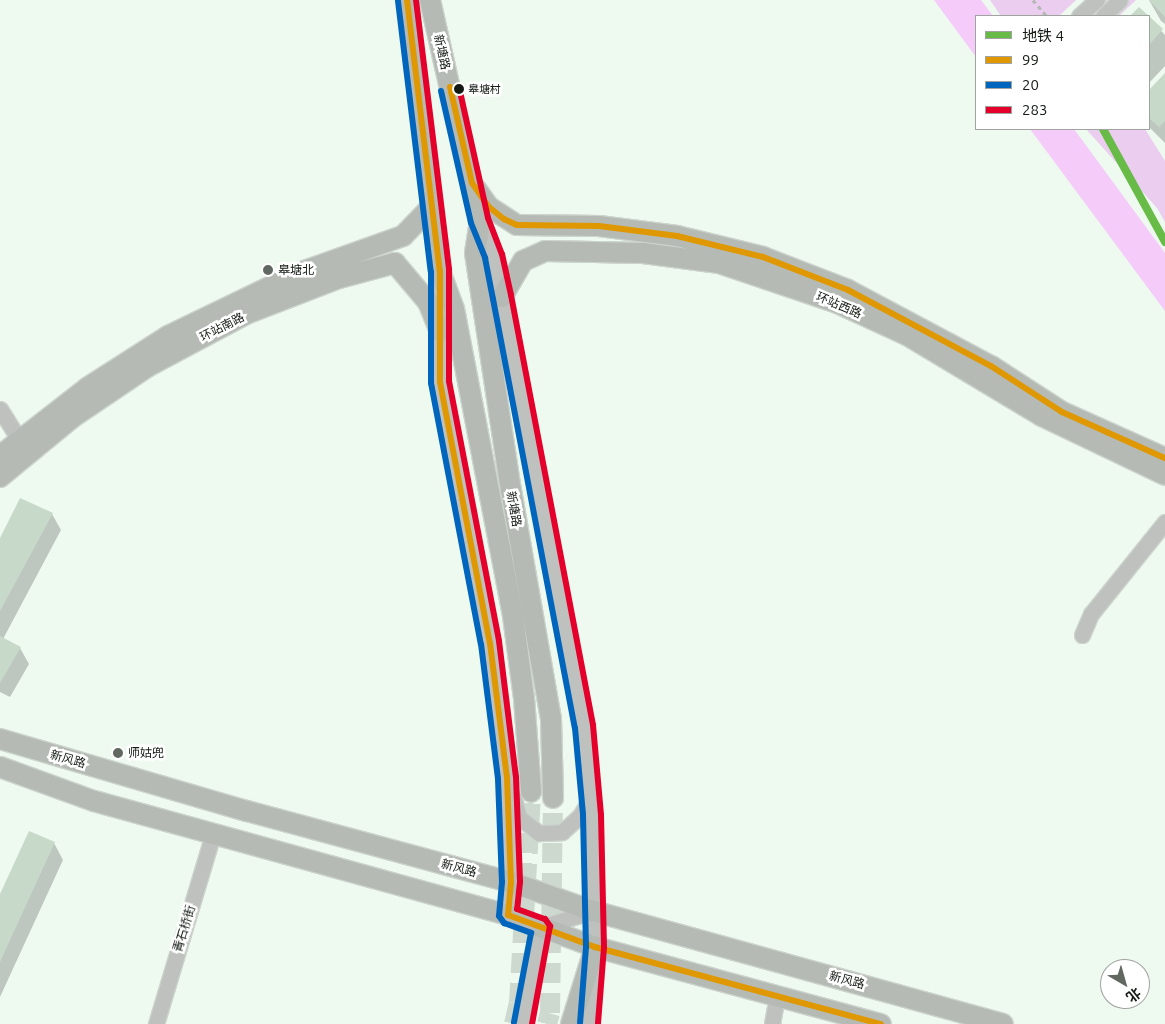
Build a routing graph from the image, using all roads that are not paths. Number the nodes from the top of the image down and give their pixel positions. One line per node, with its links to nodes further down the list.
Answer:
1 (407, 0): 8 (main road, 新塘路)
2 (430, 0): 7 (main road, 新塘路)
3 (1097, 0): 5 (street)
4 (1120, 0): 6 (street)
5 (1080, 15)
6 (1104, 15)
7 (472, 183): 9 (main road, 新塘路); 16 (main road, 环站西路)
8 (431, 207): 10 (main road, 新塘路); 14 (main road, 环站南路)
9 (480, 220): 11 (street, 新塘路); 25 (main road, 新塘路)
10 (440, 271): 12 (street, 新塘路); 24 (main road, 新塘路)
11 (502, 297): 17 (main road, 环站西路); 26 (street, 新塘路)
12 (440, 332): 18 (main road, 环站南路); 23 (street, 新塘路)
13 (0, 409): 14 (street)
14 (18, 440): 15 (main road, 环站南路)
15 (0, 456)
16 (1165, 458)
17 (1165, 475)
18 (0, 476)
19 (1165, 522): 20 (street)
20 (1082, 635)
21 (0, 739): 28 (main road, 新风路)
22 (0, 767): 27 (main road)
23 (507, 778): 26 (street); 28 (street, 新塘路)
24 (531, 792)
25 (553, 798)
26 (590, 799): 29 (street, 新塘路)
27 (213, 834): 30 (main road); 34 (street, 青石桥街)
28 (510, 882): 29 (main road, 新风路); 30 (street, 新塘路)
29 (593, 911): 31 (street); 32 (street, 新塘路); 40 (main road, 新风路)
30 (508, 915): 31 (main road)
31 (542, 927): 32 (main road); 35 (street)
32 (595, 947): 33 (main road); 36 (main road); 37 (street, 新塘路)
33 (777, 995): 38 (street); 39 (main road)
34 (156, 1024)
35 (523, 1024)
36 (571, 1024)
37 (589, 1024)
38 (772, 1024)
39 (881, 1024)
40 (1003, 1024)

